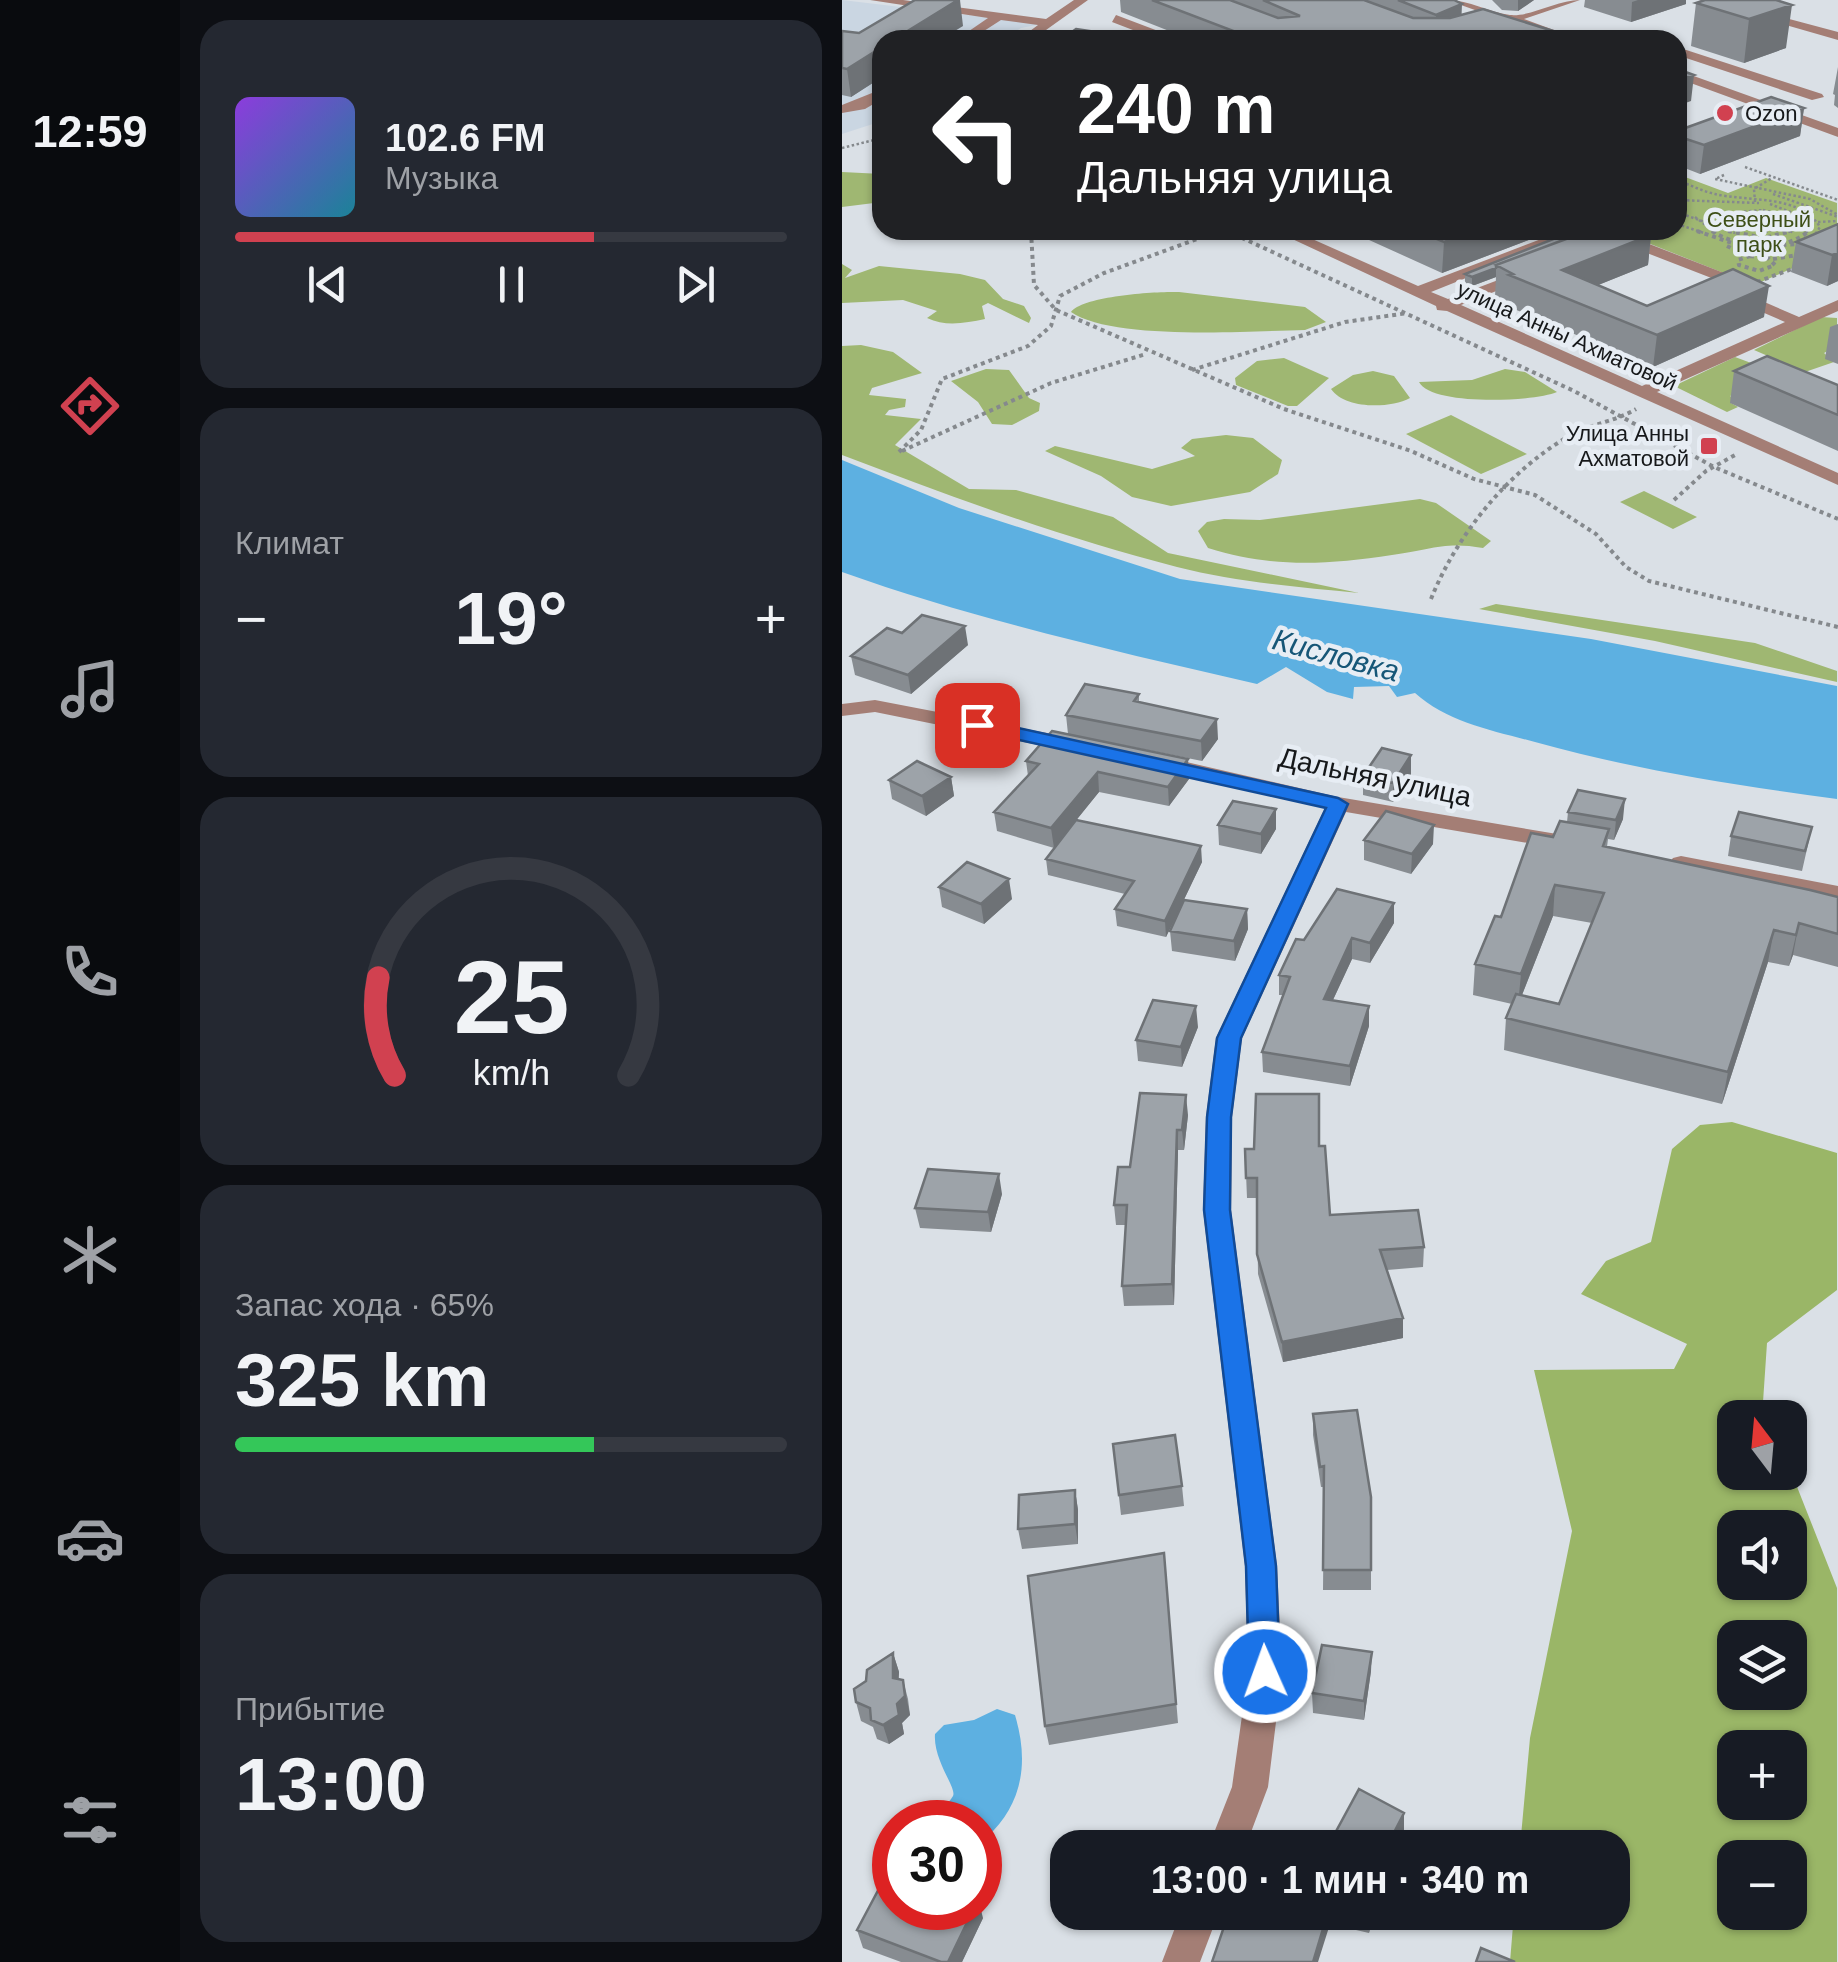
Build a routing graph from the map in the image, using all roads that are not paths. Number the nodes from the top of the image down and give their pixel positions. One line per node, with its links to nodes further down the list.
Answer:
1 (880, 0): 8 (street)
2 (952, 0): 3 (street)
3 (995, 0)
4 (1082, 0): 12 (street)
5 (1453, 0): 11 (street)
6 (1574, 0): 11 (street)
7 (1705, 0): 19 (street)
8 (996, 18): 12 (street); 14 (street)
9 (1456, 18): 13 (street)
10 (1116, 19): 16 (street)
11 (1512, 19): 13 (street); 18 (street)
12 (1049, 23): 15 (street)
13 (1484, 28): 17 (street)
14 (977, 30)
15 (1039, 30)
16 (1144, 30)
17 (1478, 30)
18 (1545, 30)
19 (1838, 36)
20 (1687, 54): 23 (street)
21 (1687, 79): 26 (street)
22 (1838, 90): 23 (street)
23 (1817, 98): 26 (street)
24 (872, 99): 25 (street)
25 (842, 108)
26 (1781, 111): 27 (street)
27 (1838, 132)
28 (1301, 240): 32 (street, улица Анны Ахматовой)
29 (1553, 240): 32 (street)
30 (1623, 240): 35 (street)
31 (1539, 270): 33 (street)
32 (1414, 294): 33 (street, улица Анны Ахматовой)
33 (1439, 305): 36 (street, улица Анны Ахматовой)
34 (1838, 305): 35 (street)
35 (1798, 322): 36 (street)
36 (1648, 397): 37 (street, улица Анны Ахматовой)
37 (1838, 480)
38 (842, 693): 39 (street)
39 (875, 706): 40 (street); 41 (street)
40 (842, 710)
41 (1094, 749)
42 (1133, 757): 43 (street, Дальняя улица)
43 (1338, 804): 44 (street, Дальняя улица); 47 (street)
44 (1580, 845)
45 (1654, 857): 46 (street)
46 (1838, 894)
47 (1233, 1830)
48 (1193, 1930): 49 (street)
49 (1180, 1962)

